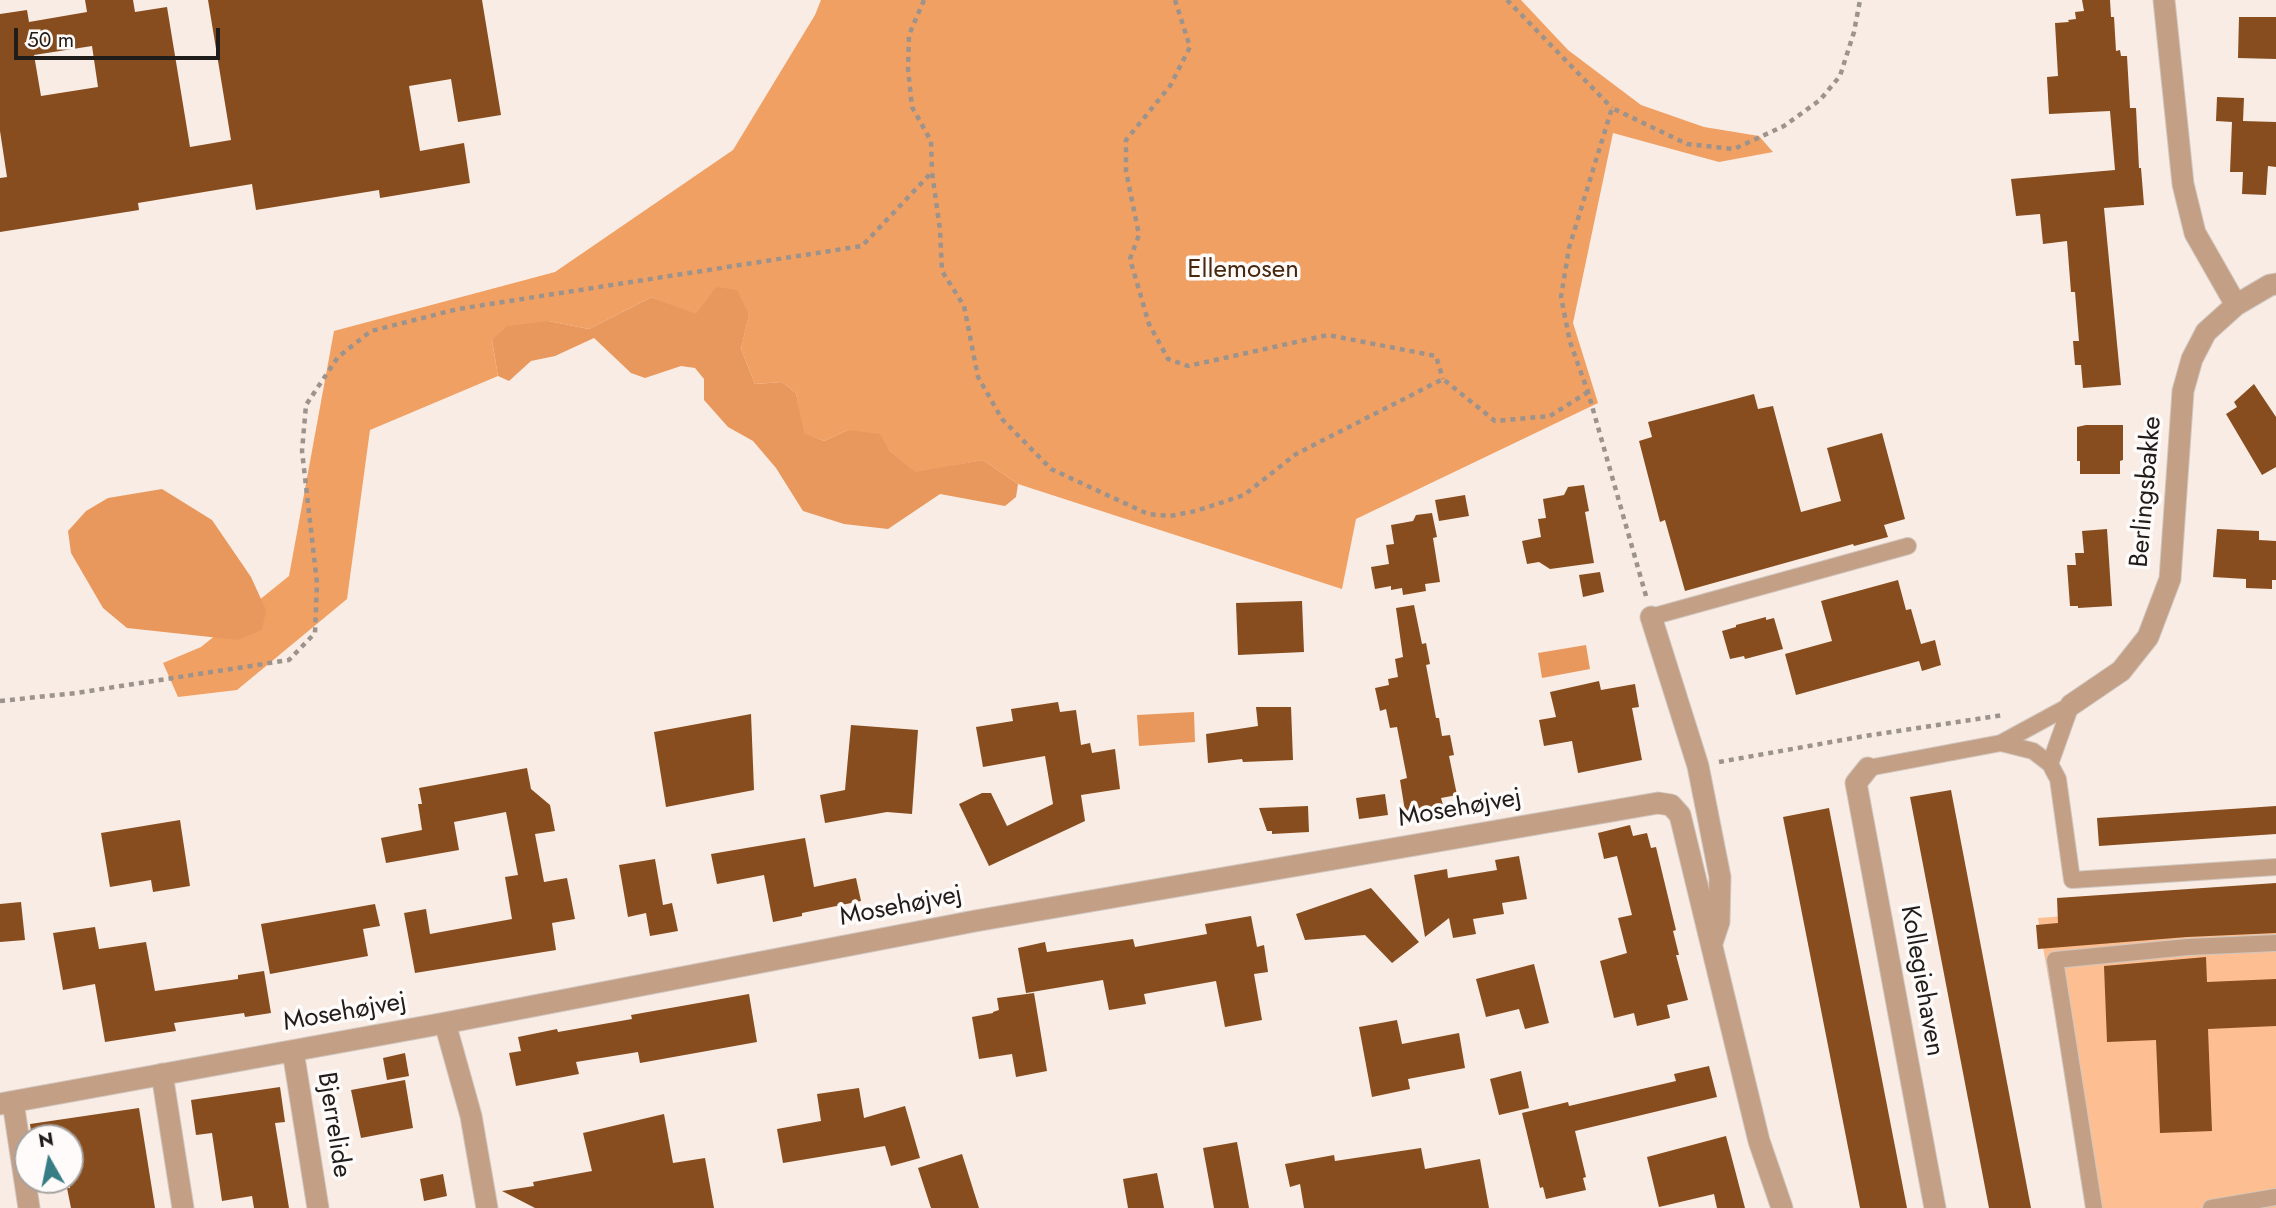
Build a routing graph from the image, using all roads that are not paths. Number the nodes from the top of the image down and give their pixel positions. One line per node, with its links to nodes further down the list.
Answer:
1 (2164, 0): 3 (street)
2 (2276, 284): 3 (street, Berlingsbakke)
3 (2236, 305): 6 (street, Berlingsbakke)
4 (1908, 547): 5 (lane)
5 (1651, 617): 12 (street, Mosehøjvej)
6 (2071, 705): 7 (lane); 8 (lane)
7 (2001, 743): 8 (lane); 9 (lane)
8 (2050, 764): 10 (lane)
9 (1868, 768): 23 (street, Kollegiehaven)
10 (2276, 867)
11 (2276, 943): 24 (lane)
12 (1712, 945): 13 (street, Mosehøjvej); 22 (street, Mosehøjvej)
13 (445, 1023): 14 (street, Mosehøjvej); 21 (street)
14 (293, 1051): 15 (street, Mosehøjvej); 20 (street, Bjerrelide)
15 (162, 1074): 16 (street, Mosehøjvej); 19 (street)
16 (6, 1103): 18 (street)
17 (2276, 1197): 25 (lane)
18 (29, 1208)
19 (183, 1208)
20 (318, 1208)
21 (487, 1208)
22 (1782, 1208)
23 (1935, 1208)
24 (2094, 1208)
25 (2211, 1208)

